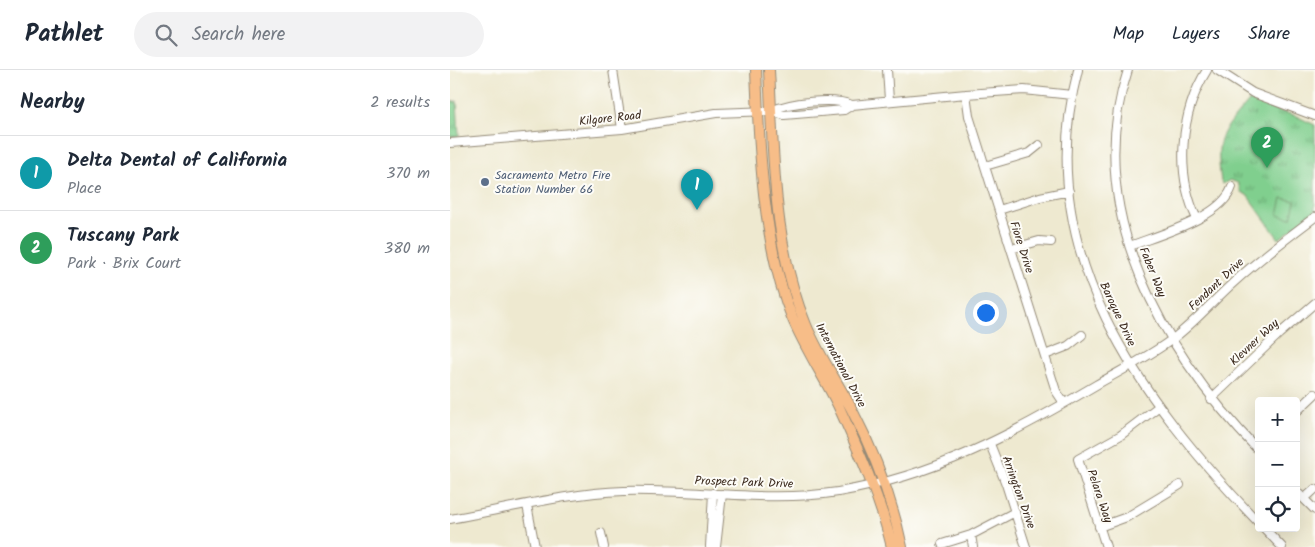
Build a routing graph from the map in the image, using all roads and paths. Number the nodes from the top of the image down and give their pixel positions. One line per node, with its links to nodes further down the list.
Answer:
1 (613, 70): 15 (street)
2 (756, 70): 12 (main road, International Drive)
3 (769, 70): 13 (main road, International Drive)
4 (887, 70): 11 (street)
5 (1078, 70): 10 (street, Baroque Drive)
6 (1128, 70): 25 (street, Faber Way)
7 (1207, 70): 23 (street)
8 (1217, 70): 14 (street)
9 (966, 94): 10 (street, Kilgore Road); 11 (street, Kilgore Road); 18 (street, Fiore Drive)
10 (1072, 95): 20 (street, Baroque Drive)
11 (889, 100): 13 (street, Kilgore Road)
12 (758, 111): 13 (street, Kilgore Road); 15 (street, Kilgore Road); 27 (main road, International Drive)
13 (771, 111): 29 (main road, International Drive)
14 (1315, 116)
15 (622, 129): 16 (street, Kilgore Road)
16 (450, 143)
17 (1039, 145): 18 (street)
18 (985, 166): 21 (street, Fiore Drive)
19 (1232, 187): 23 (street)
20 (1068, 191): 21 (street); 35 (street, Baroque Drive)
21 (999, 210): 26 (street, Fiore Drive)
22 (1315, 217): 32 (street, Fendant Drive)
23 (1197, 219): 25 (street)
24 (1051, 242): 26 (street)
25 (1130, 246): 32 (street, Faber Way)
26 (1011, 249): 34 (street, Fiore Drive)
27 (775, 254): 28 (main road, International Drive); 29 (main road)
28 (786, 295): 33 (main road); 44 (main road, International Drive)
29 (797, 299): 33 (main road, International Drive)
30 (1315, 303): 37 (street, Klevner Way)
31 (1082, 335): 34 (street)
32 (1172, 340): 35 (street, Fendant Drive); 37 (street, Faber Way)
33 (813, 341): 43 (main road, International Drive)
34 (1045, 354): 38 (street, Fiore Drive)
35 (1130, 365): 38 (street, Prospect Park Drive); 39 (street, Baroque Drive)
36 (1315, 394): 40 (street)
37 (1211, 399): 42 (street, Faber Way)
38 (1064, 404): 41 (street, Prospect Park Drive)
39 (1158, 406): 55 (street, Baroque Drive); 56 (street, Pelara Way)
40 (1300, 408)
41 (990, 444): 43 (street, Prospect Park Drive); 53 (street, Arrington Drive)
42 (1255, 447)
43 (884, 482): 44 (street, Prospect Park Drive); 66 (main road, International Drive)
44 (872, 485): 48 (street, Prospect Park Drive); 65 (main road, International Drive)
45 (1180, 485): 56 (street)
46 (1315, 489): 50 (street)
47 (713, 493): 48 (street, Prospect Park Drive); 51 (street, Prospect Park Drive); 63 (street)
48 (722, 494): 64 (street)
49 (1300, 495): 50 (street)
50 (1304, 499): 52 (street)
51 (527, 505): 54 (street, Prospect Park Drive); 61 (street)
52 (1315, 510)
53 (1015, 512): 59 (street); 68 (street, Arrington Drive)
54 (450, 519)
55 (1255, 519)
56 (1099, 527): 69 (street, Pelara Way)
57 (1268, 532): 70 (street)
58 (601, 533): 62 (street)
59 (971, 535): 60 (street); 67 (street)
60 (942, 544)
61 (535, 547)
62 (604, 547)
63 (710, 547)
64 (716, 547)
65 (892, 547)
66 (902, 547)
67 (973, 547)
68 (1026, 547)
69 (1106, 547)
70 (1282, 547)

